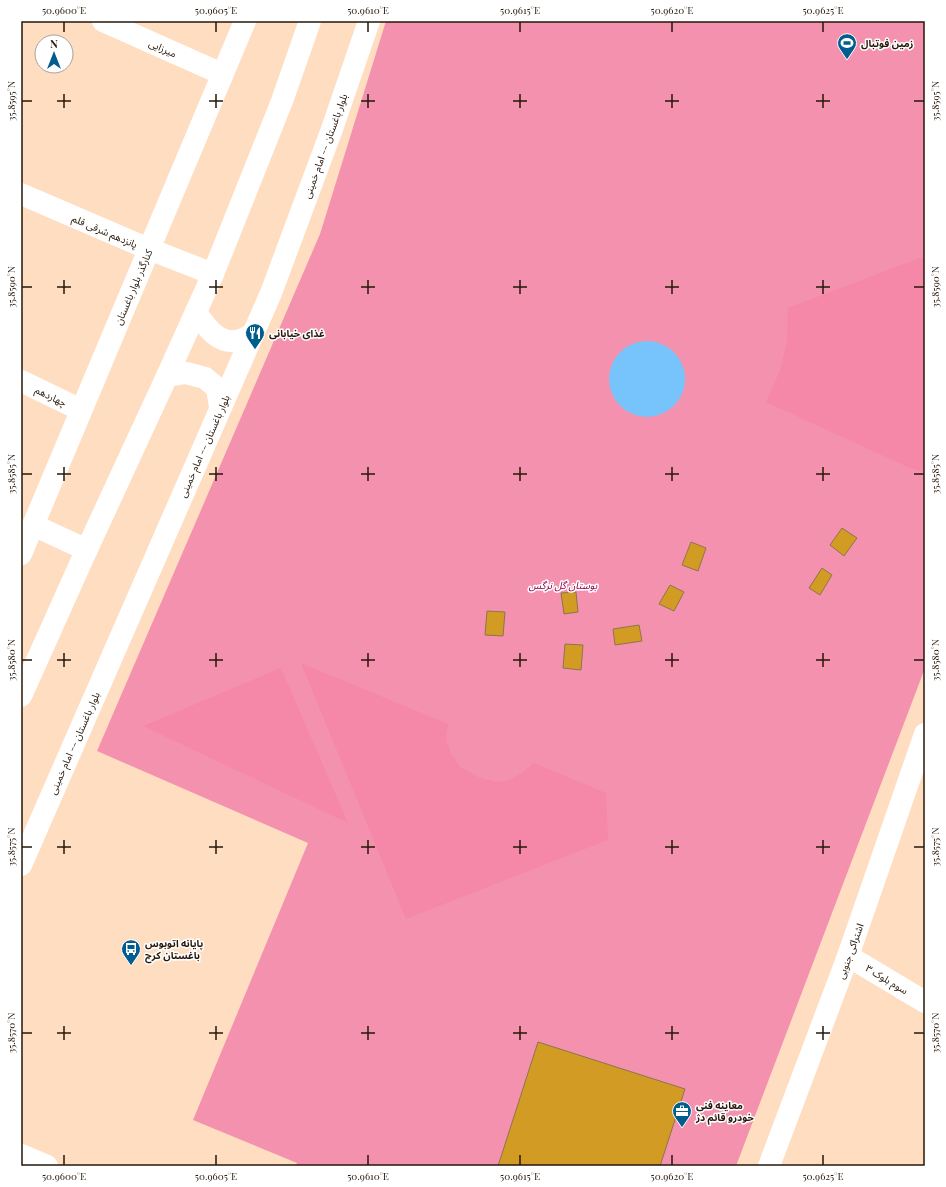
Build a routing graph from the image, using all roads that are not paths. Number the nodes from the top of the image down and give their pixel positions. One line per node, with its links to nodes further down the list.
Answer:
1 (103, 21): 5 (main road, میرزایی)
2 (245, 21): 5 (main road, کنارگذر بلوار باغستان)
3 (310, 21): 8 (main road)
4 (369, 21): 10 (main road, بلوار باغستان -- امام خمینی)
5 (222, 74): 7 (main road, کنارگذر بلوار باغستان)
6 (21, 194): 7 (main road, پانزدهم شرقی قلم)
7 (149, 249): 8 (main road, پانزدهم شرقی قلم); 14 (main road, کنارگذر بلوار باغستان)
8 (213, 274): 9 (main road)
9 (196, 312): 10 (main road); 11 (main road)
10 (254, 333): 13 (main road, بلوار باغستان -- امام خمینی)
11 (167, 376): 13 (main road); 16 (main road)
12 (21, 381): 14 (main road, چهاردهم)
13 (220, 407): 20 (main road, بلوار باغستان -- امام خمینی)
14 (81, 410): 15 (main road, کنارگذر بلوار باغستان)
15 (33, 525): 16 (main road); 17 (main road, کنارگذر بلوار باغستان)
16 (87, 550): 18 (main road)
17 (21, 554)
18 (21, 696)
19 (925, 734): 21 (main road, اشتراکی جنوبی)
20 (21, 865)
21 (848, 956): 22 (main road, سوم بلوک ۳); 25 (main road, اشتراکی جنوبی)
22 (925, 1002)
23 (21, 1155): 24 (main road)
24 (47, 1166)
25 (769, 1166)

